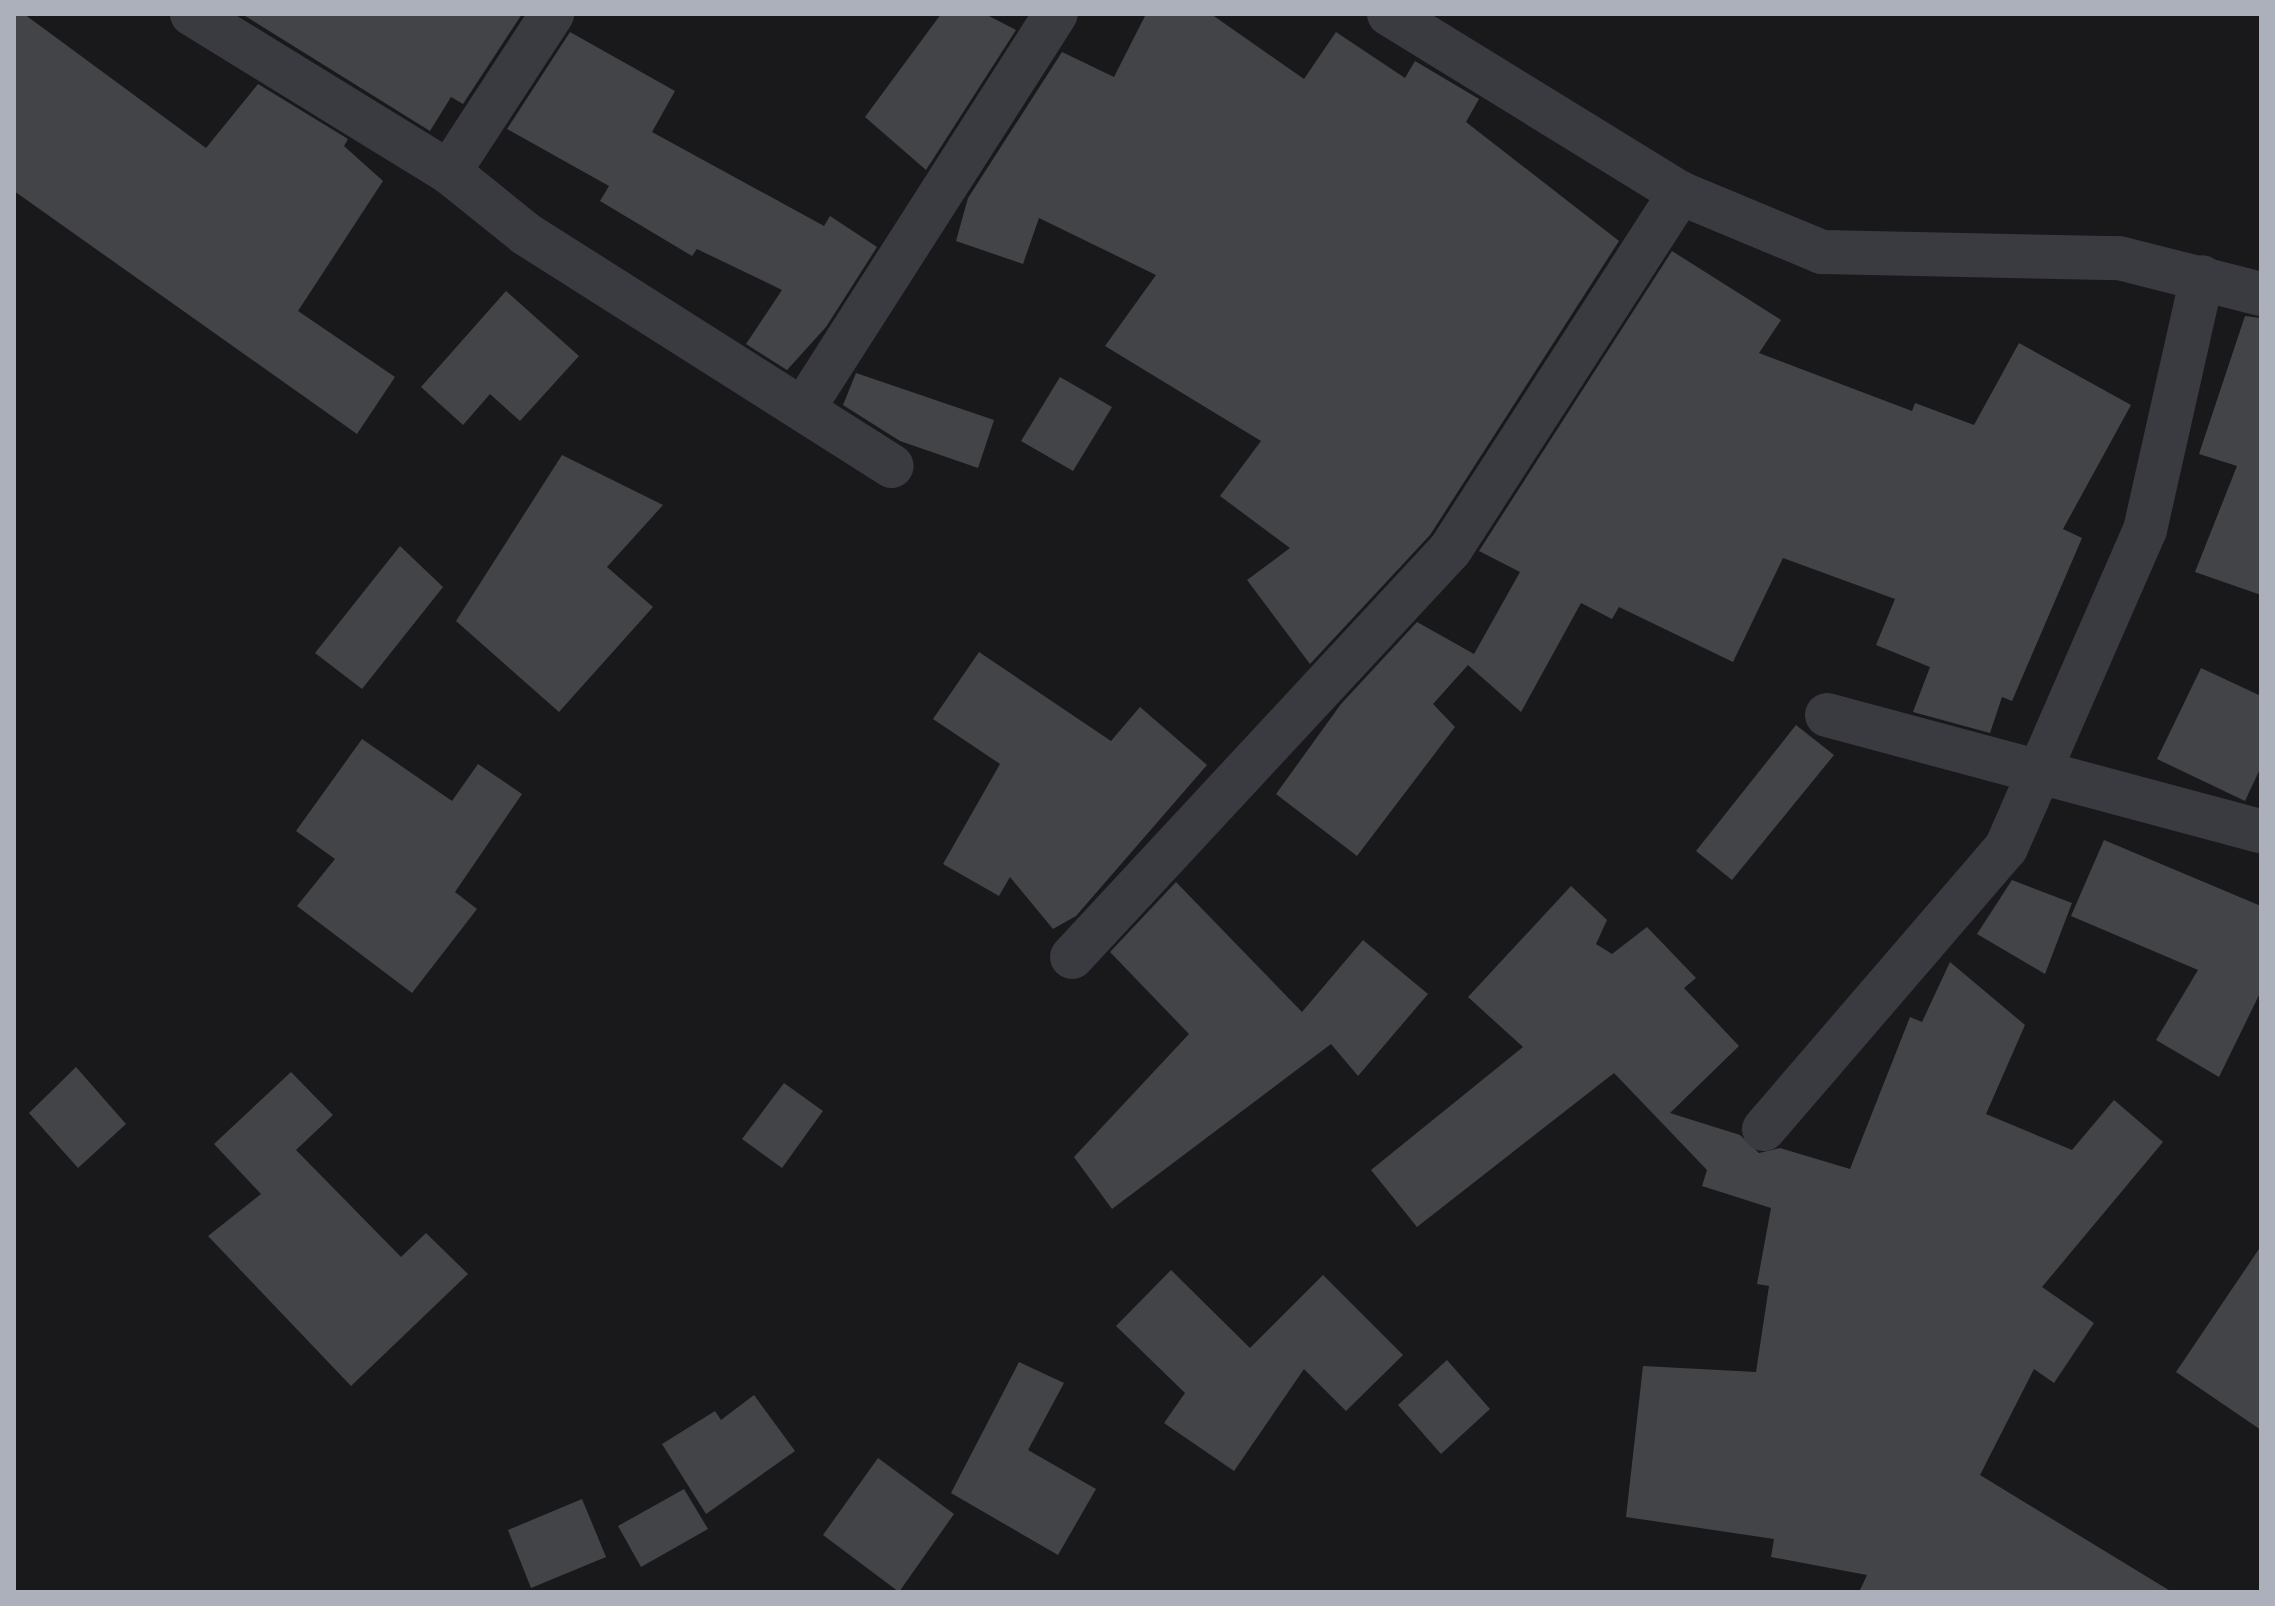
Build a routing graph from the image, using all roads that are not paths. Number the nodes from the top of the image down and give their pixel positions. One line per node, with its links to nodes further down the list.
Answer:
1 (192, 14): 5 (street)
2 (552, 14): 5 (street)
3 (1056, 14): 9 (street)
4 (1389, 14): 6 (street)
5 (449, 172): 9 (street)
6 (1680, 193): 7 (street); 14 (street)
7 (2202, 277): 8 (street); 12 (street)
8 (2261, 294)
9 (803, 409): 10 (street)
10 (892, 466)
11 (1827, 715): 12 (street)
12 (2043, 769): 13 (street); 15 (street)
13 (2261, 831)
14 (1072, 957)
15 (1764, 1129)

